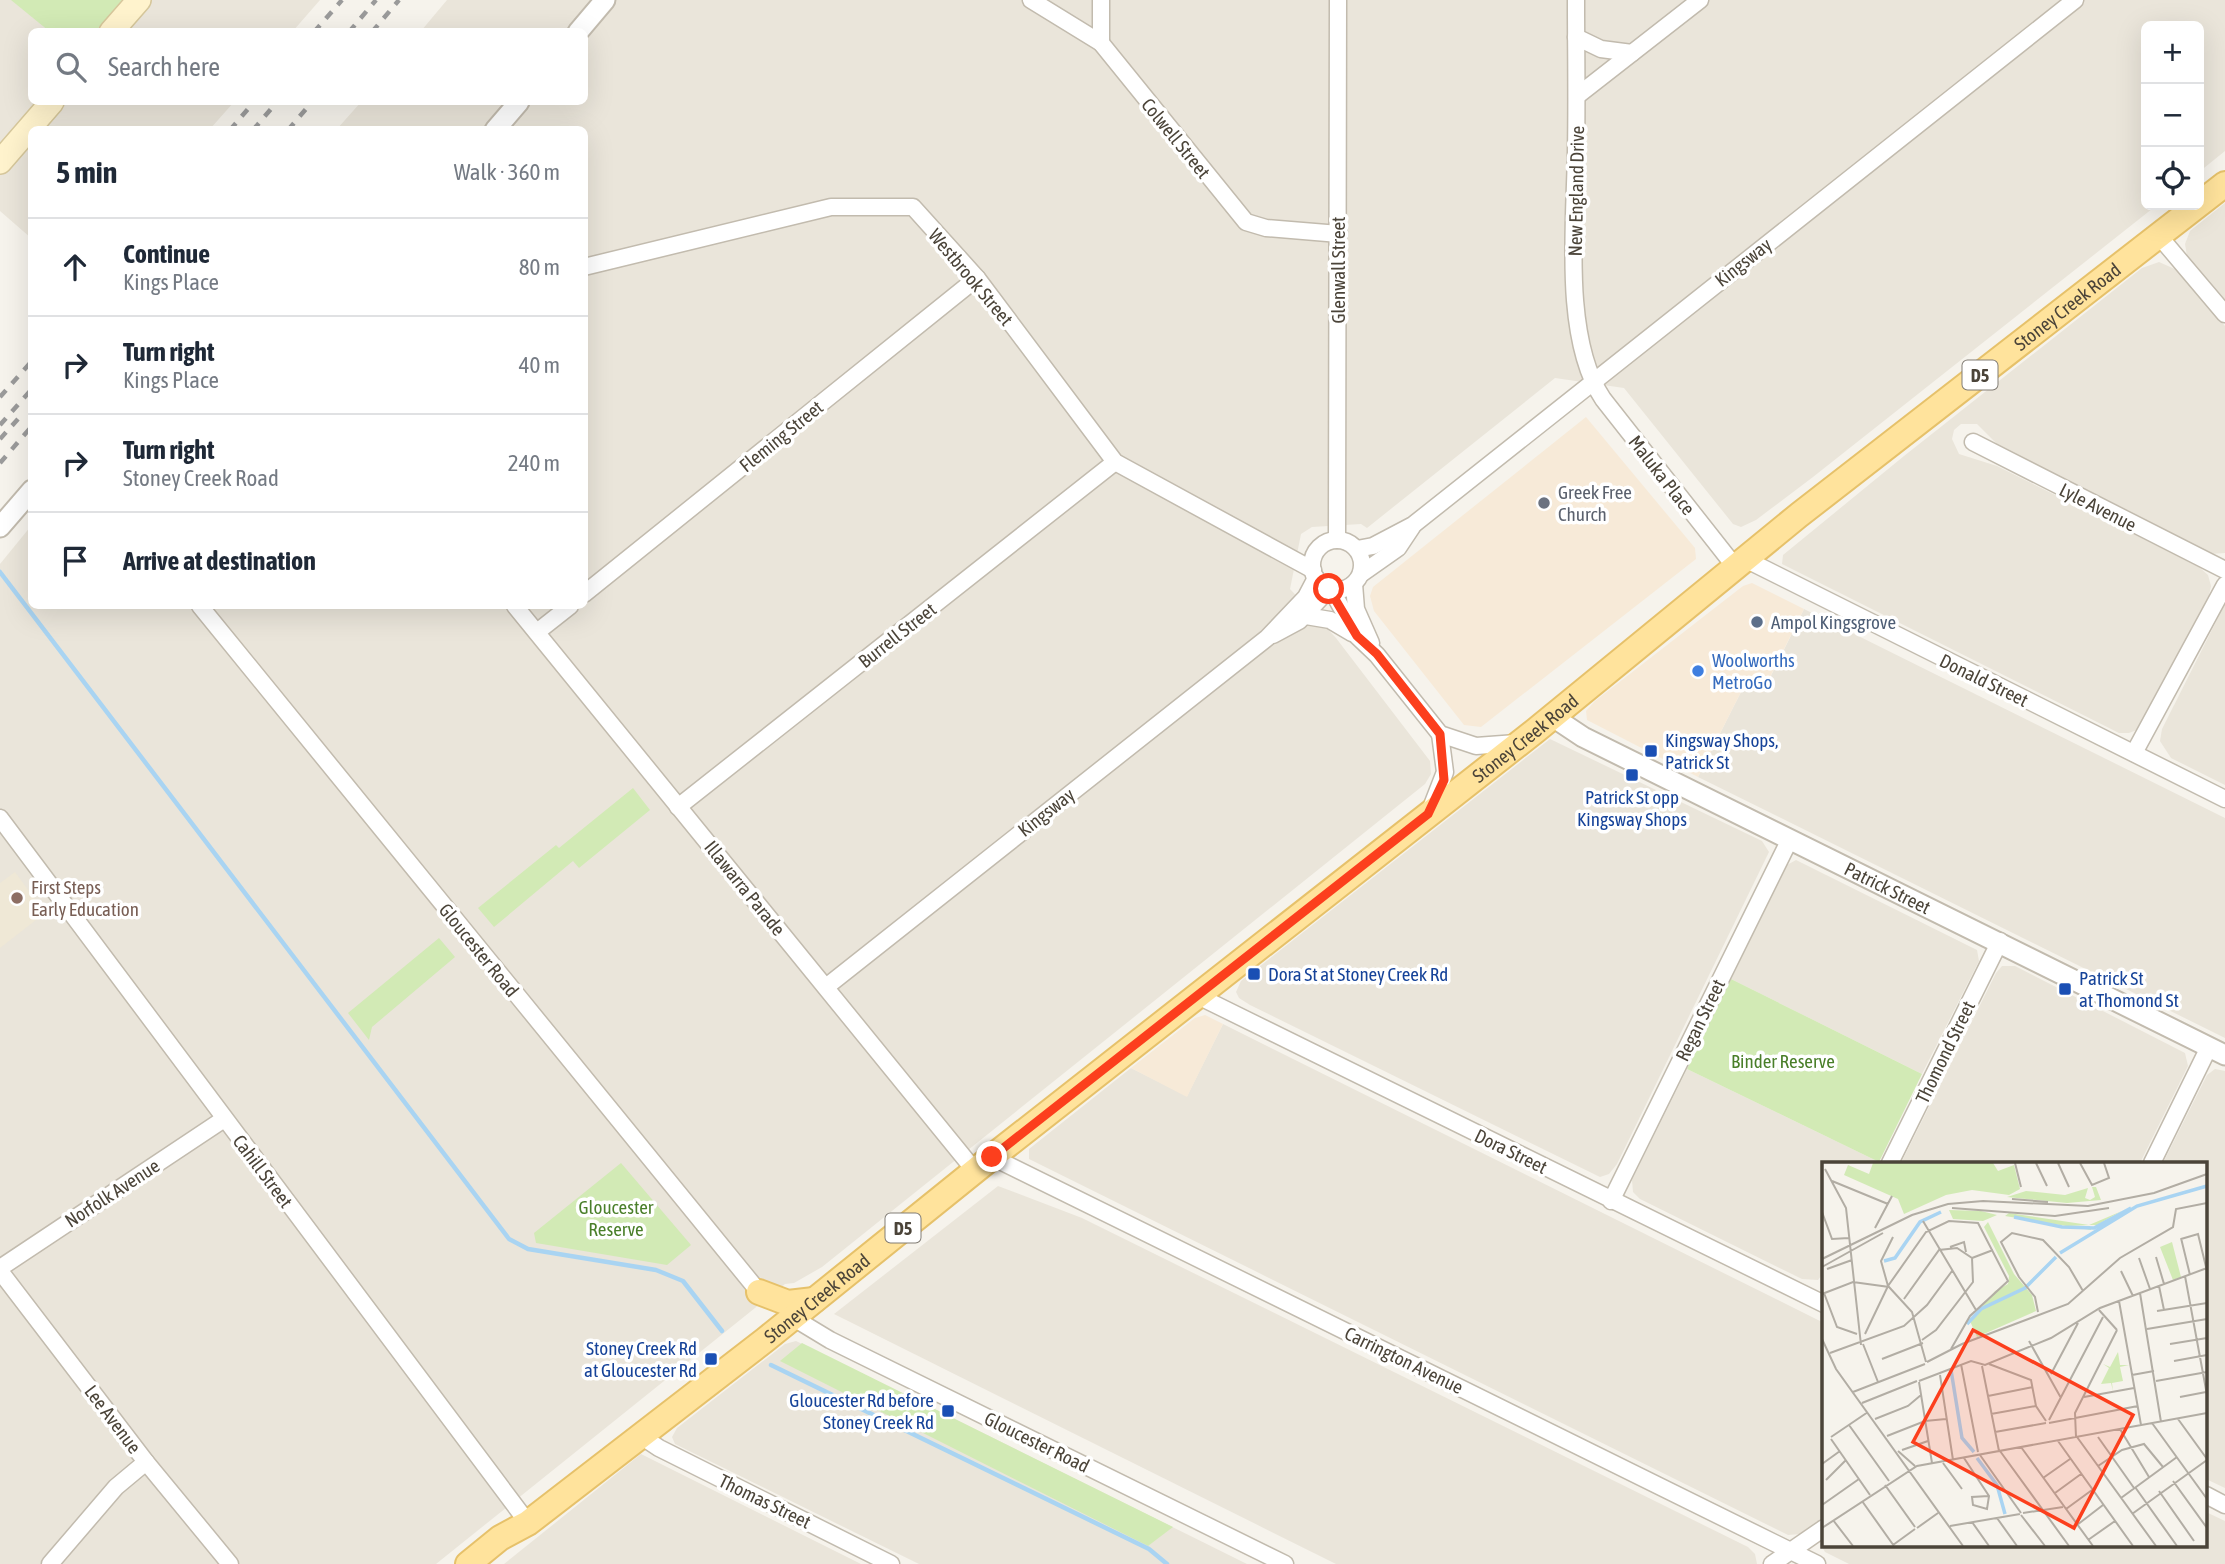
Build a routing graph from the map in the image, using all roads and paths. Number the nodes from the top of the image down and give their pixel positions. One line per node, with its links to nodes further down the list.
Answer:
1 (138, 0): 9 (main road)
2 (605, 0): 10 (street)
3 (1031, 0): 12 (street, Colwell Street)
4 (1101, 0): 12 (street)
5 (1338, 0): 22 (street, Glenwall Street)
6 (1576, 0): 11 (street, New England Drive)
7 (1700, 0): 13 (street)
8 (2075, 0): 27 (street, Kingsway)
9 (114, 28)
10 (581, 28)
11 (1576, 37): 13 (street); 14 (street, New England Drive)
12 (1101, 43): 22 (street, Colwell Street)
13 (1632, 53): 14 (street)
14 (1577, 96): 27 (street, New England Drive)
15 (49, 105): 17 (main road)
16 (516, 105): 18 (street)
17 (31, 126)
18 (498, 126)
19 (28, 130): 20 (main road)
20 (0, 162)
21 (2225, 184): 23 (main road, Stoney Creek Road / D5)
22 (1339, 234): 33 (street, Glenwall Street)
23 (2159, 236): 26 (street); 37 (main road, Stoney Creek Road / D5)
24 (588, 266): 25 (street, Westbrook Street)
25 (977, 278): 29 (street, Westbrook Street); 43 (street, Fleming Street)
26 (2225, 314)
27 (1593, 380): 31 (street, Kingsway); 37 (street, Maluka Place)
28 (1973, 442): 38 (street, Lyle Avenue)
29 (1115, 463): 35 (street, Westbrook Street); 57 (street, Burrell Street)
30 (28, 495): 32 (street)
31 (1413, 524): 34 (street, Kingsway); 40 (street, Kingsway)
32 (0, 527)
33 (1337, 540): 34 (street); 36 (street)
34 (1357, 549): 40 (street)
35 (1284, 553): 36 (street, Westbrook Street); 39 (street, Westbrook Street)
36 (1315, 553): 39 (street)
37 (1740, 563): 52 (main road, Stoney Creek Road / D5); 55 (street, Donald Street)
38 (2225, 570)
39 (1314, 574): 42 (street); 50 (street, Kingsway)
40 (1358, 579): 42 (street); 51 (street)
41 (2225, 585): 55 (street)
42 (1330, 589): 47 (street, Kingsway); 49 (street)
43 (588, 591)
44 (203, 609): 71 (street, Gloucester Road)
45 (518, 609): 48 (street, Illawarra Parade)
46 (566, 609): 48 (street)
47 (1306, 615): 49 (street); 50 (street, Kingsway)
48 (537, 632): 57 (street, Illawarra Parade)
49 (1357, 636): 51 (street)
50 (1267, 638): 62 (street, Kingsway)
51 (1377, 654): 53 (street)
52 (1553, 717): 54 (main road, Stoney Creek Road / D5); 60 (street, Patrick Street)
53 (1440, 734): 54 (street); 58 (street)
54 (1520, 742): 58 (main road, Stoney Creek Road / D5)
55 (2134, 753): 56 (street, Donald Street)
56 (2225, 799)
57 (678, 807): 62 (street, Illawarra Parade)
58 (1428, 814): 63 (main road, Stoney Creek Road / D5)
59 (0, 818): 65 (street, Cahill Street)
60 (1790, 839): 61 (street, Patrick Street); 69 (street, Regan Street)
61 (2000, 941): 64 (street, Patrick Street); 66 (street, Thomond Street)
62 (826, 987): 68 (street, Illawarra Parade)
63 (1198, 996): 68 (main road, Stoney Creek Road / D5); 69 (street, Dora Street)
64 (2217, 1051): 67 (street)
65 (224, 1119): 70 (street, Norfolk Avenue); 80 (street, Cahill Street)
66 (1890, 1162)
67 (2153, 1162)
68 (983, 1164): 72 (main road, Stoney Creek Road / D5); 82 (street, Carrington Avenue)
69 (1611, 1201): 73 (street, Dora Street)
70 (0, 1269): 77 (street, Lee Avenue)
71 (759, 1292): 72 (main road); 75 (main road)
72 (814, 1300): 74 (main road, Stoney Creek Road / D5)
73 (1822, 1301)
74 (792, 1317): 75 (main road, Stoney Creek Road / D5); 88 (street, Gloucester Road)
75 (767, 1338): 76 (main road, Stoney Creek Road / D5)
76 (641, 1436): 80 (main road, Stoney Creek Road / D5); 87 (street, Thomas Street)
77 (146, 1462): 83 (street); 84 (street, Lee Avenue)
78 (2208, 1496): 79 (street)
79 (2225, 1505)
80 (528, 1523): 85 (main road, Stoney Creek Road / D5); 86 (main road, Stoney Creek Road / D5)
81 (1822, 1529): 82 (street)
82 (1791, 1551): 89 (street); 90 (street, Carrington Avenue)
83 (50, 1564)
84 (230, 1564)
85 (468, 1564)
86 (494, 1564)
87 (891, 1564)
88 (1285, 1564)
89 (1772, 1564)
90 (1817, 1564)

